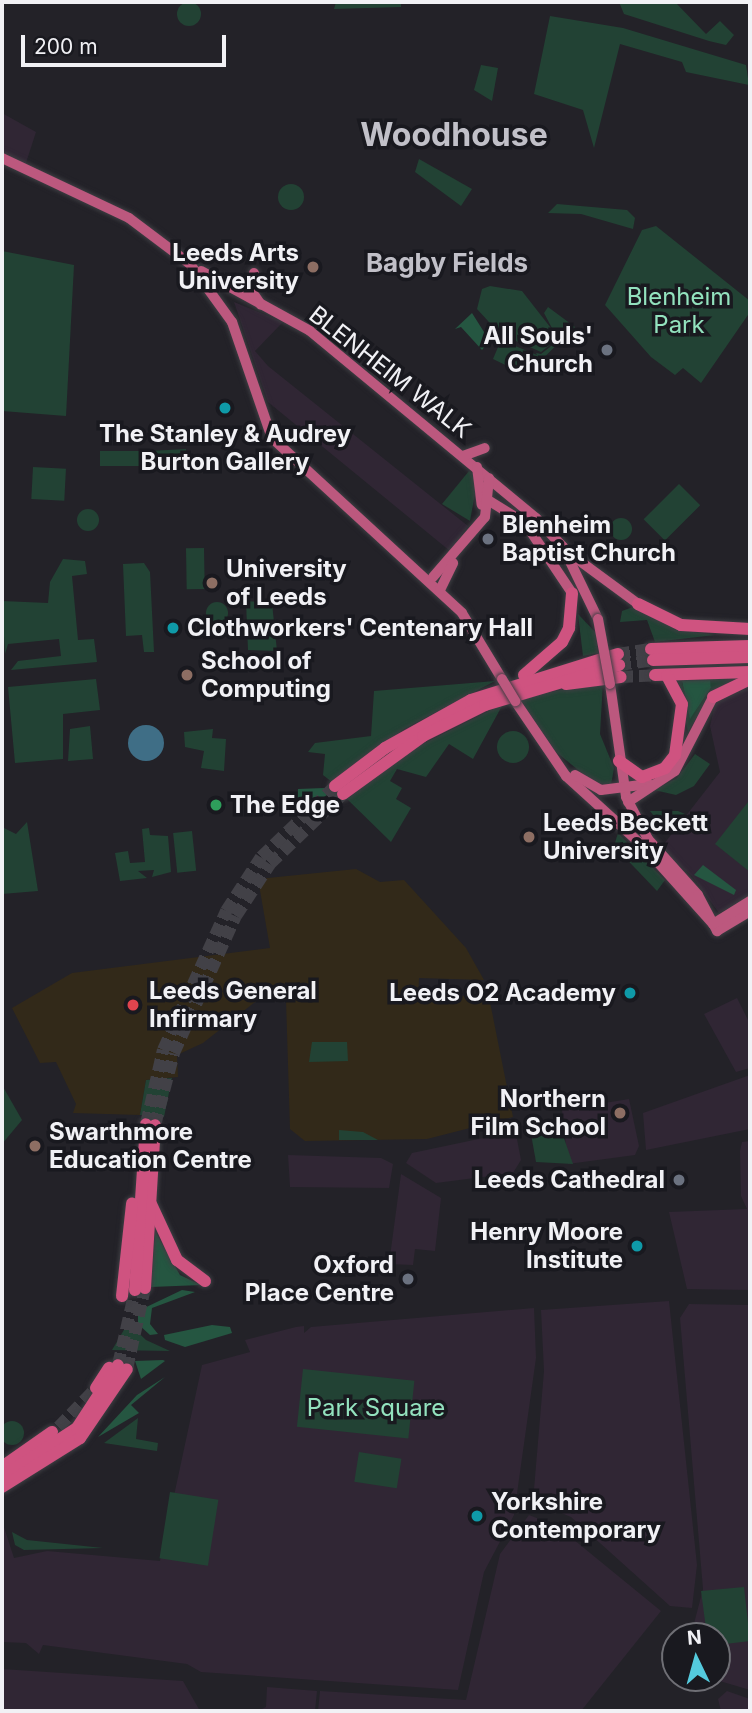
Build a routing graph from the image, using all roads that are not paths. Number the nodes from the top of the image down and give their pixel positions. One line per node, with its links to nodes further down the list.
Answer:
1 (2, 158): 2 (highway)
2 (190, 264): 4 (highway, BLENHEIM WALK); 5 (highway)
3 (254, 272): 6 (highway)
4 (235, 294): 5 (highway); 6 (highway, BLENHEIM WALK); 7 (highway)
5 (213, 296): 7 (highway)
6 (261, 305): 9 (highway, BLENHEIM WALK)
7 (232, 322): 16 (highway)
8 (485, 448): 9 (highway)
9 (463, 456): 10 (highway, BLENHEIM WALK)
10 (483, 472): 11 (highway); 11 (highway); 15 (highway, BLENHEIM WALK)
11 (485, 500): 12 (highway); 13 (highway); 14 (highway)
12 (512, 512): 13 (highway); 17 (highway)
13 (485, 517): 14 (highway)
14 (474, 530): 16 (highway)
15 (563, 547): 18 (highway); 26 (highway, bridge)
16 (435, 582): 23 (highway)
17 (572, 593): 23 (highway)
18 (638, 604): 19 (highway)
19 (750, 629)
20 (749, 652): 20 (highway)
21 (750, 672): 26 (highway)
22 (750, 679): 24 (highway)
23 (513, 688): 23 (highway); 25 (highway); 27 (highway)
24 (713, 697): 28 (highway)
25 (553, 760): 28 (highway); 31 (highway)
26 (619, 761): 28 (highway)
27 (339, 790)
28 (627, 798): 31 (highway)
29 (750, 901): 31 (highway)
30 (750, 911): 31 (highway)
31 (715, 927)
32 (139, 1180): 33 (highway); 33 (highway); 35 (highway)
33 (149, 1197): 34 (highway)
34 (205, 1281)
35 (122, 1296)
36 (119, 1366): 37 (highway); 40 (highway); 41 (highway)
37 (96, 1388)
38 (52, 1432): 39 (highway)
39 (2, 1468)
40 (2, 1477)
41 (2, 1487)

